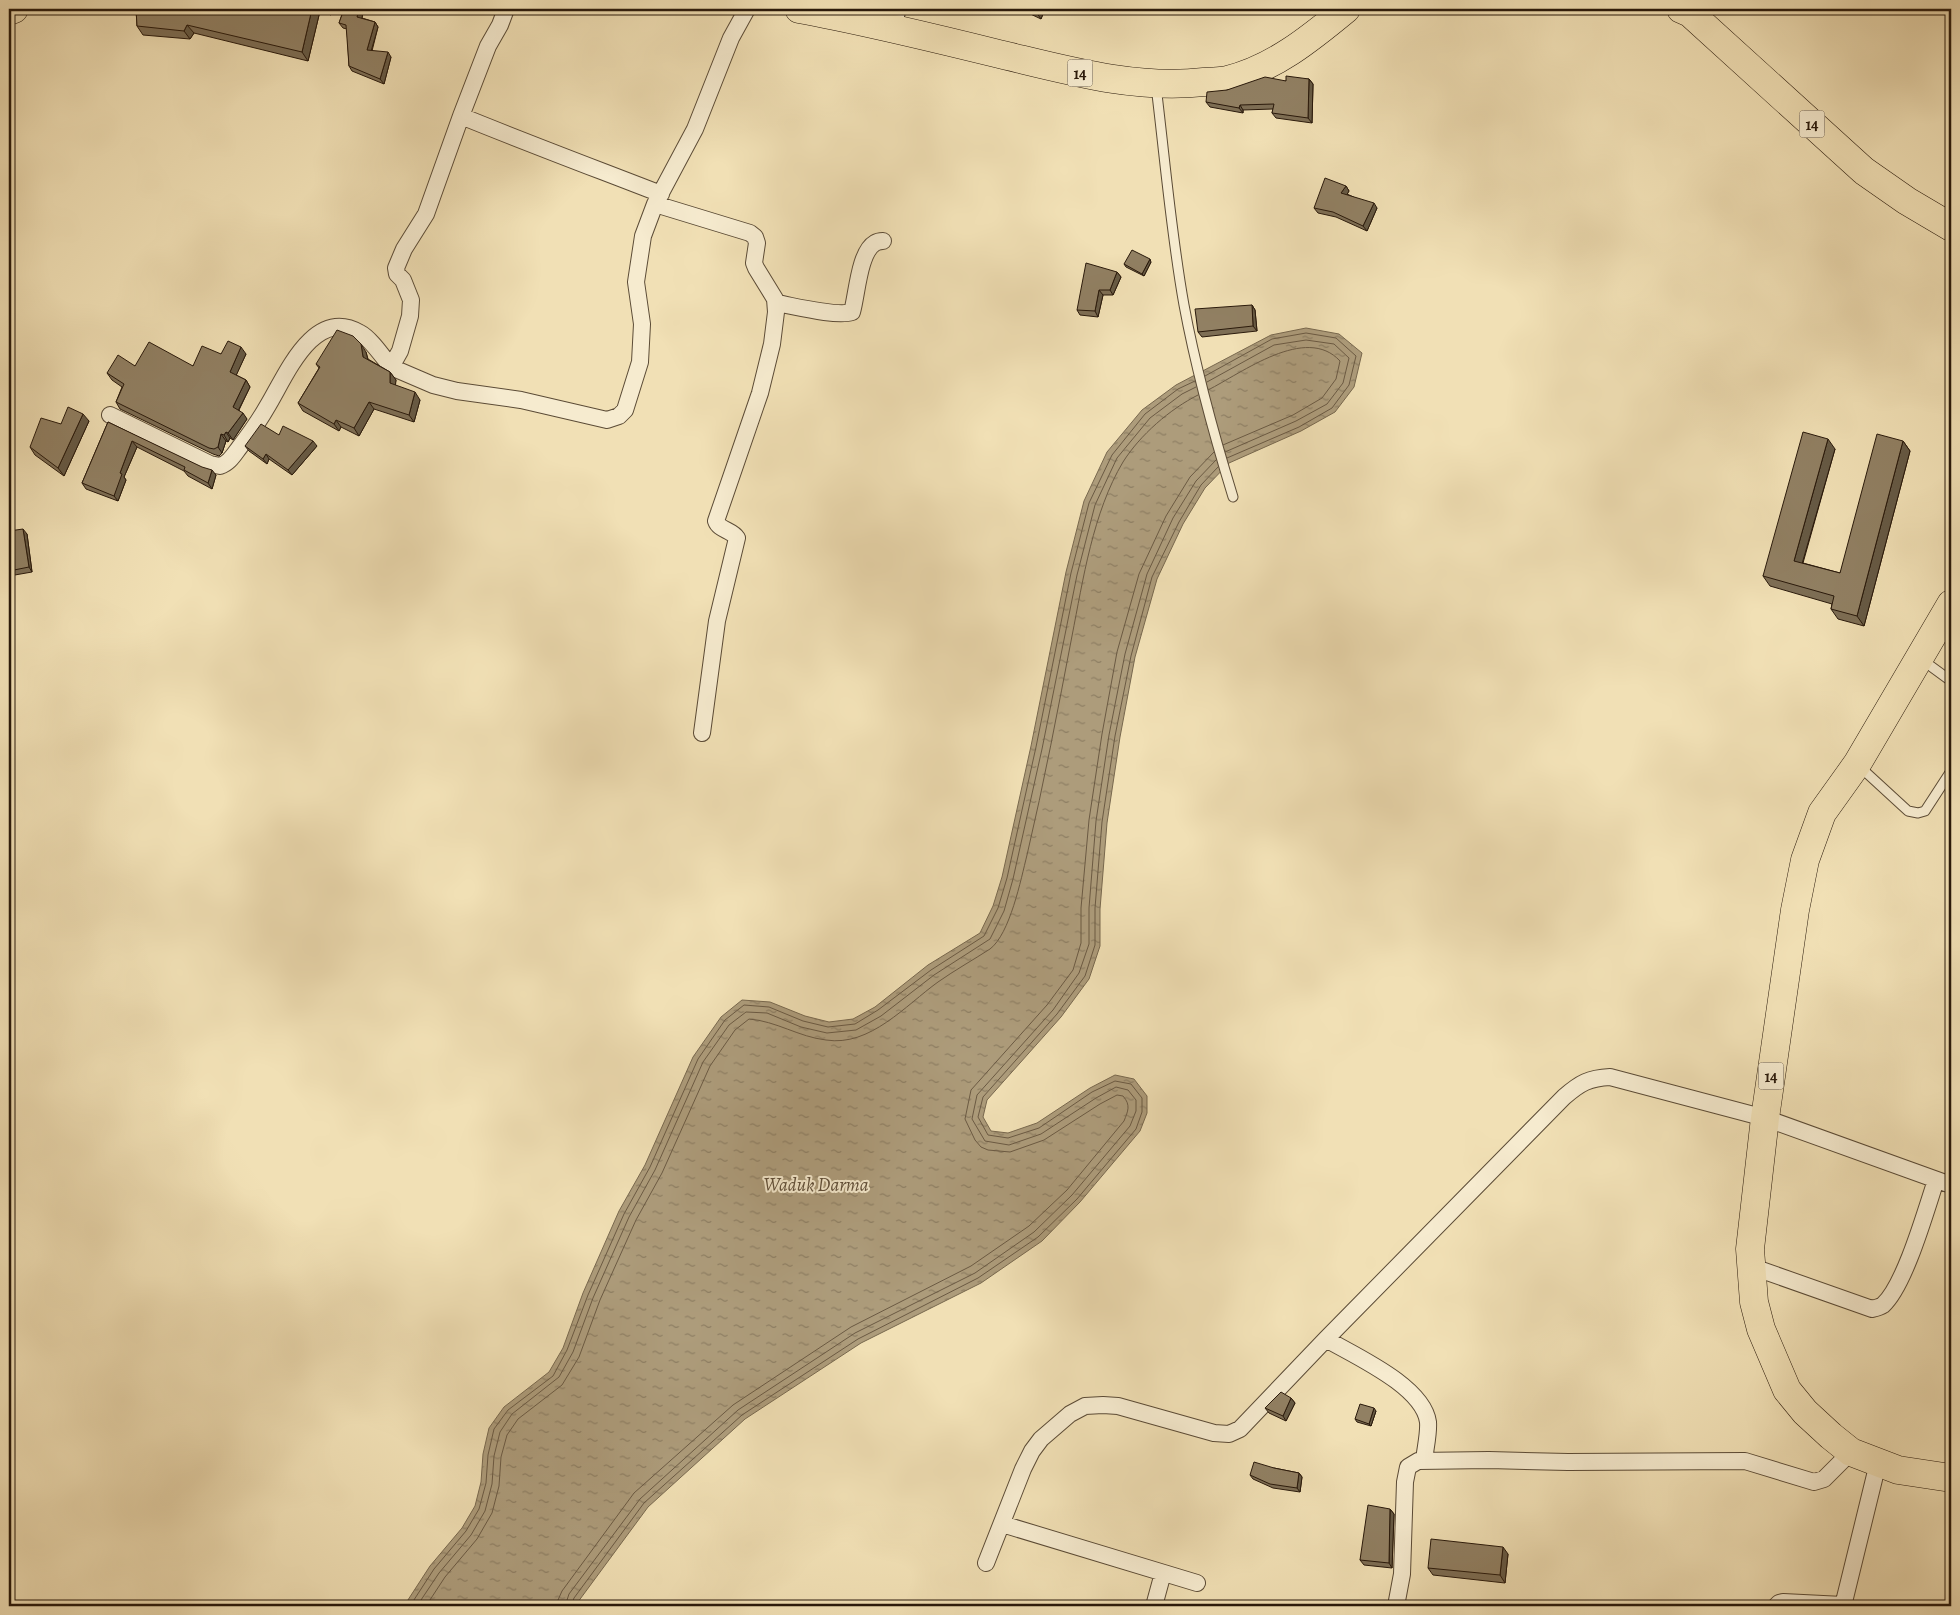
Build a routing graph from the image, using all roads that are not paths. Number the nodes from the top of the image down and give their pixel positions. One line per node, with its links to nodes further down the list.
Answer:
1 (14, 9): 7 (highway)
2 (506, 9): 10 (street)
3 (747, 9): 11 (street)
4 (799, 9): 8 (highway, 14)
5 (1346, 9): 9 (highway, 14)
6 (1690, 10): 12 (highway, 14)
7 (9, 11)
8 (895, 18): 9 (highway, 14)
9 (1156, 83): 17 (lane)
10 (461, 116): 11 (street); 15 (street)
11 (658, 199): 14 (street); 15 (street)
12 (1951, 226)
13 (883, 241): 14 (street)
14 (776, 303): 21 (street)
15 (391, 367): 16 (street)
16 (110, 415)
17 (1233, 497)
18 (1951, 604): 19 (highway, 14)
19 (1919, 658): 20 (lane); 22 (highway, 14)
20 (1951, 680)
21 (702, 733)
22 (1857, 764): 23 (lane); 24 (highway, 14)
23 (1951, 771)
24 (1764, 1118): 25 (street); 26 (highway, 14); 27 (street)
25 (1944, 1183): 26 (street)
26 (1750, 1266): 28 (highway, 14)
27 (1326, 1339): 29 (street); 32 (street)
28 (1851, 1452): 29 (street); 30 (highway, 14)
29 (1424, 1461): 37 (street)
30 (1878, 1464): 31 (highway, 14); 39 (street)
31 (1951, 1478)
32 (1002, 1524): 33 (street); 34 (street)
33 (986, 1563)
34 (1163, 1573): 35 (street); 36 (street)
35 (1197, 1583)
36 (1154, 1606)
37 (1396, 1606)
38 (1776, 1606): 39 (street)
39 (1843, 1606)

